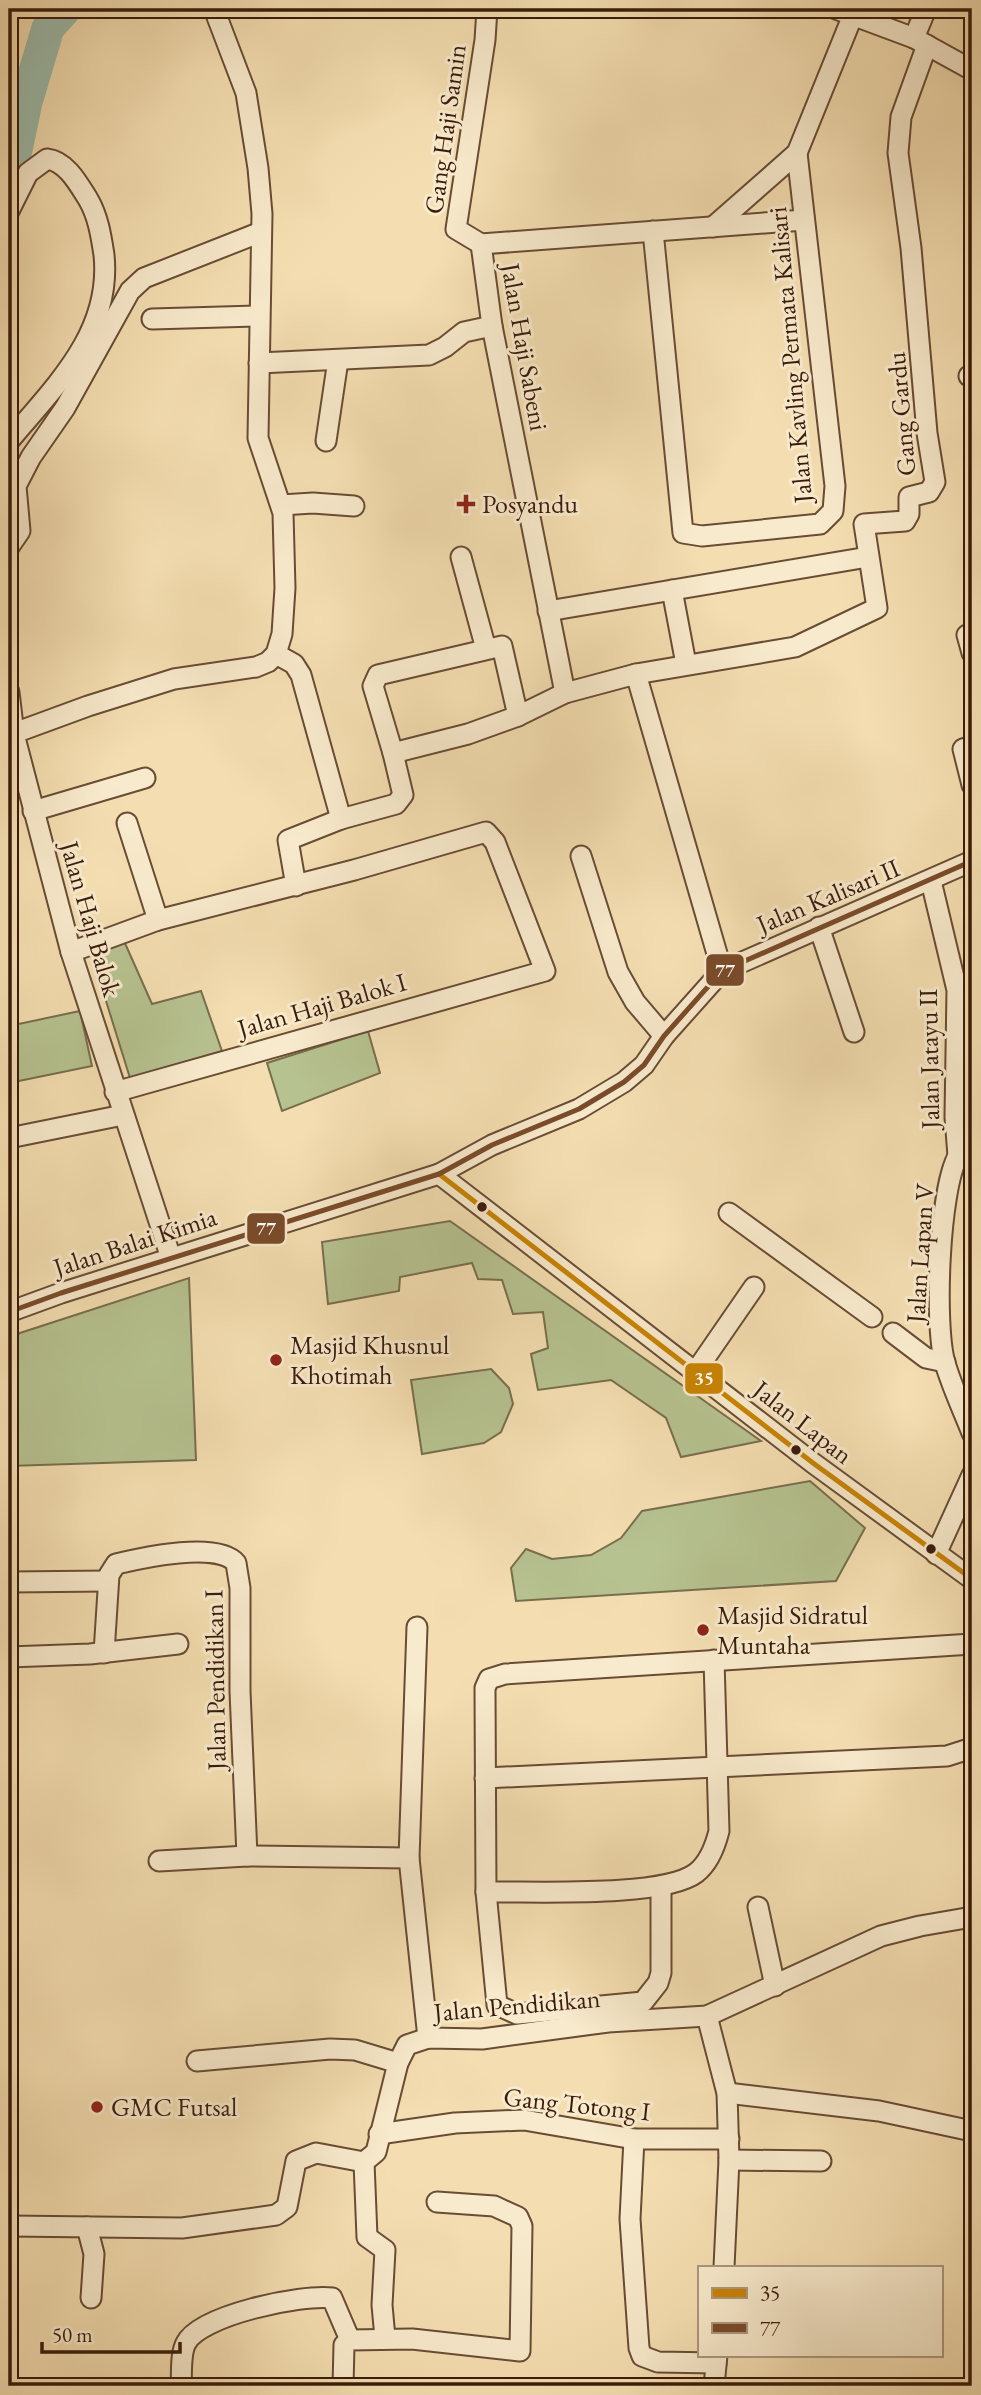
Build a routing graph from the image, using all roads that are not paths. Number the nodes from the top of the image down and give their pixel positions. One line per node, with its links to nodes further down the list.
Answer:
1 (214, 9): 12 (street)
2 (487, 9): 13 (street, Gang Haji Samin)
3 (926, 9): 5 (street)
4 (845, 12): 5 (street); 7 (street)
5 (921, 41): 6 (street); 25 (street, Gang Gardu)
6 (972, 70)
7 (797, 153): 9 (street, Jalan Kavling Permata Kalisari); 10 (street)
8 (9, 211): 19 (street)
9 (803, 220): 10 (street, Jalan Haji Sabeni); 11 (street, Jalan Kavling Permata Kalisari)
10 (713, 226): 11 (street, Jalan Haji Sabeni)
11 (653, 231): 13 (street, Jalan Haji Sabeni)
12 (261, 232): 14 (street); 23 (street)
13 (481, 244): 16 (street, Jalan Haji Sabeni)
14 (259, 316): 15 (street); 18 (street)
15 (152, 319)
16 (492, 326): 17 (street); 27 (street, Jalan Haji Sabeni)
17 (338, 360): 18 (street); 20 (street)
18 (260, 363): 21 (street)
19 (9, 441)
20 (326, 441)
21 (281, 505): 22 (street); 29 (street)
22 (354, 506)
23 (9, 547)
24 (461, 557): 28 (street)
25 (868, 557): 26 (street); 30 (street, Gang Gardu)
26 (672, 590): 27 (street); 30 (street)
27 (548, 611): 33 (street, Jalan Haji Sabeni)
28 (485, 649): 34 (street); 37 (street)
29 (276, 653): 35 (street); 41 (street)
30 (686, 664): 31 (street)
31 (636, 674): 33 (street); 50 (street)
32 (9, 692): 35 (street, Jalan Haji Balok)
33 (565, 694): 34 (street)
34 (519, 716): 37 (street)
35 (12, 735): 40 (street, Jalan Haji Balok)
36 (972, 746): 39 (street)
37 (393, 753): 41 (street)
38 (145, 778): 40 (street)
39 (972, 785)
40 (33, 811): 49 (street, Jalan Haji Balok)
41 (341, 819): 46 (street)
42 (127, 823): 47 (street)
43 (581, 856): 52 (street)
44 (972, 861): 45 (street, Jalan Kalisari II)
45 (931, 881): 48 (street, Jalan Kalisari II); 57 (street, Jalan Jatayu II)
46 (296, 886): 47 (street); 53 (street, Jalan Haji Balok I)
47 (158, 920): 49 (street)
48 (818, 927): 50 (street, Jalan Kalisari II); 51 (street)
49 (71, 952): 53 (street, Jalan Haji Balok)
50 (722, 971): 52 (street, Jalan Kalisari II)
51 (854, 1032)
52 (664, 1036): 58 (street, Jalan Kalisari II)
53 (115, 1091): 54 (street, Jalan Haji Balok)
54 (123, 1115): 55 (street); 60 (street, Jalan Haji Balok)
55 (9, 1138)
56 (972, 1141): 57 (street)
57 (958, 1156): 65 (street, Jalan Lapan V)
58 (439, 1174): 60 (street, Jalan Balai Kimia); 66 (street, Jalan Lapan)
59 (729, 1213): 63 (street)
60 (172, 1258): 62 (street, Jalan Balai Kimia)
61 (754, 1287): 66 (street)
62 (9, 1312)
63 (872, 1317)
64 (893, 1333): 65 (street)
65 (945, 1363): 67 (street, Jalan Lapan V)
66 (696, 1371): 69 (street, Jalan Lapan)
67 (972, 1433)
68 (972, 1475): 69 (street)
69 (936, 1554): 70 (street, Jalan Lapan)
70 (972, 1579)
71 (108, 1581): 72 (street); 76 (street); 82 (street, Jalan Pendidikan I)
72 (9, 1582)
73 (417, 1627): 83 (street)
74 (178, 1644): 76 (street)
75 (972, 1644): 78 (street)
76 (104, 1653): 77 (street)
77 (9, 1657)
78 (714, 1660): 80 (street); 81 (street)
79 (972, 1748): 80 (street)
80 (719, 1767): 81 (street); 85 (street)
81 (485, 1778): 86 (street)
82 (247, 1856): 83 (street); 84 (street)
83 (409, 1858): 91 (street)
84 (159, 1861)
85 (661, 1887): 86 (street); 86 (street)
86 (486, 1892)
87 (758, 1907): 89 (street)
88 (972, 1917): 89 (street, Jalan Pendidikan)
89 (775, 1986): 90 (street, Jalan Pendidikan)
90 (707, 2016): 91 (street, Jalan Pendidikan); 94 (street)
91 (428, 2038): 93 (street, Jalan Pendidikan)
92 (197, 2061): 93 (street)
93 (398, 2063): 96 (street)
94 (727, 2093): 95 (street); 98 (street)
95 (972, 2131)
96 (379, 2134): 97 (street, Gang Totong I); 101 (street)
97 (634, 2139): 98 (street, Gang Totong I); 109 (street)
98 (729, 2139): 99 (street)
99 (729, 2160): 100 (street); 105 (street)
100 (821, 2161)
101 (364, 2162): 104 (street); 107 (street)
102 (437, 2202): 107 (street)
103 (9, 2226): 104 (street)
104 (87, 2227): 106 (street)
105 (724, 2266)
106 (91, 2298)
107 (385, 2338): 108 (street)
108 (350, 2340): 110 (street); 111 (street)
109 (717, 2359): 112 (street)
110 (181, 2386)
111 (343, 2386)
112 (714, 2386)

